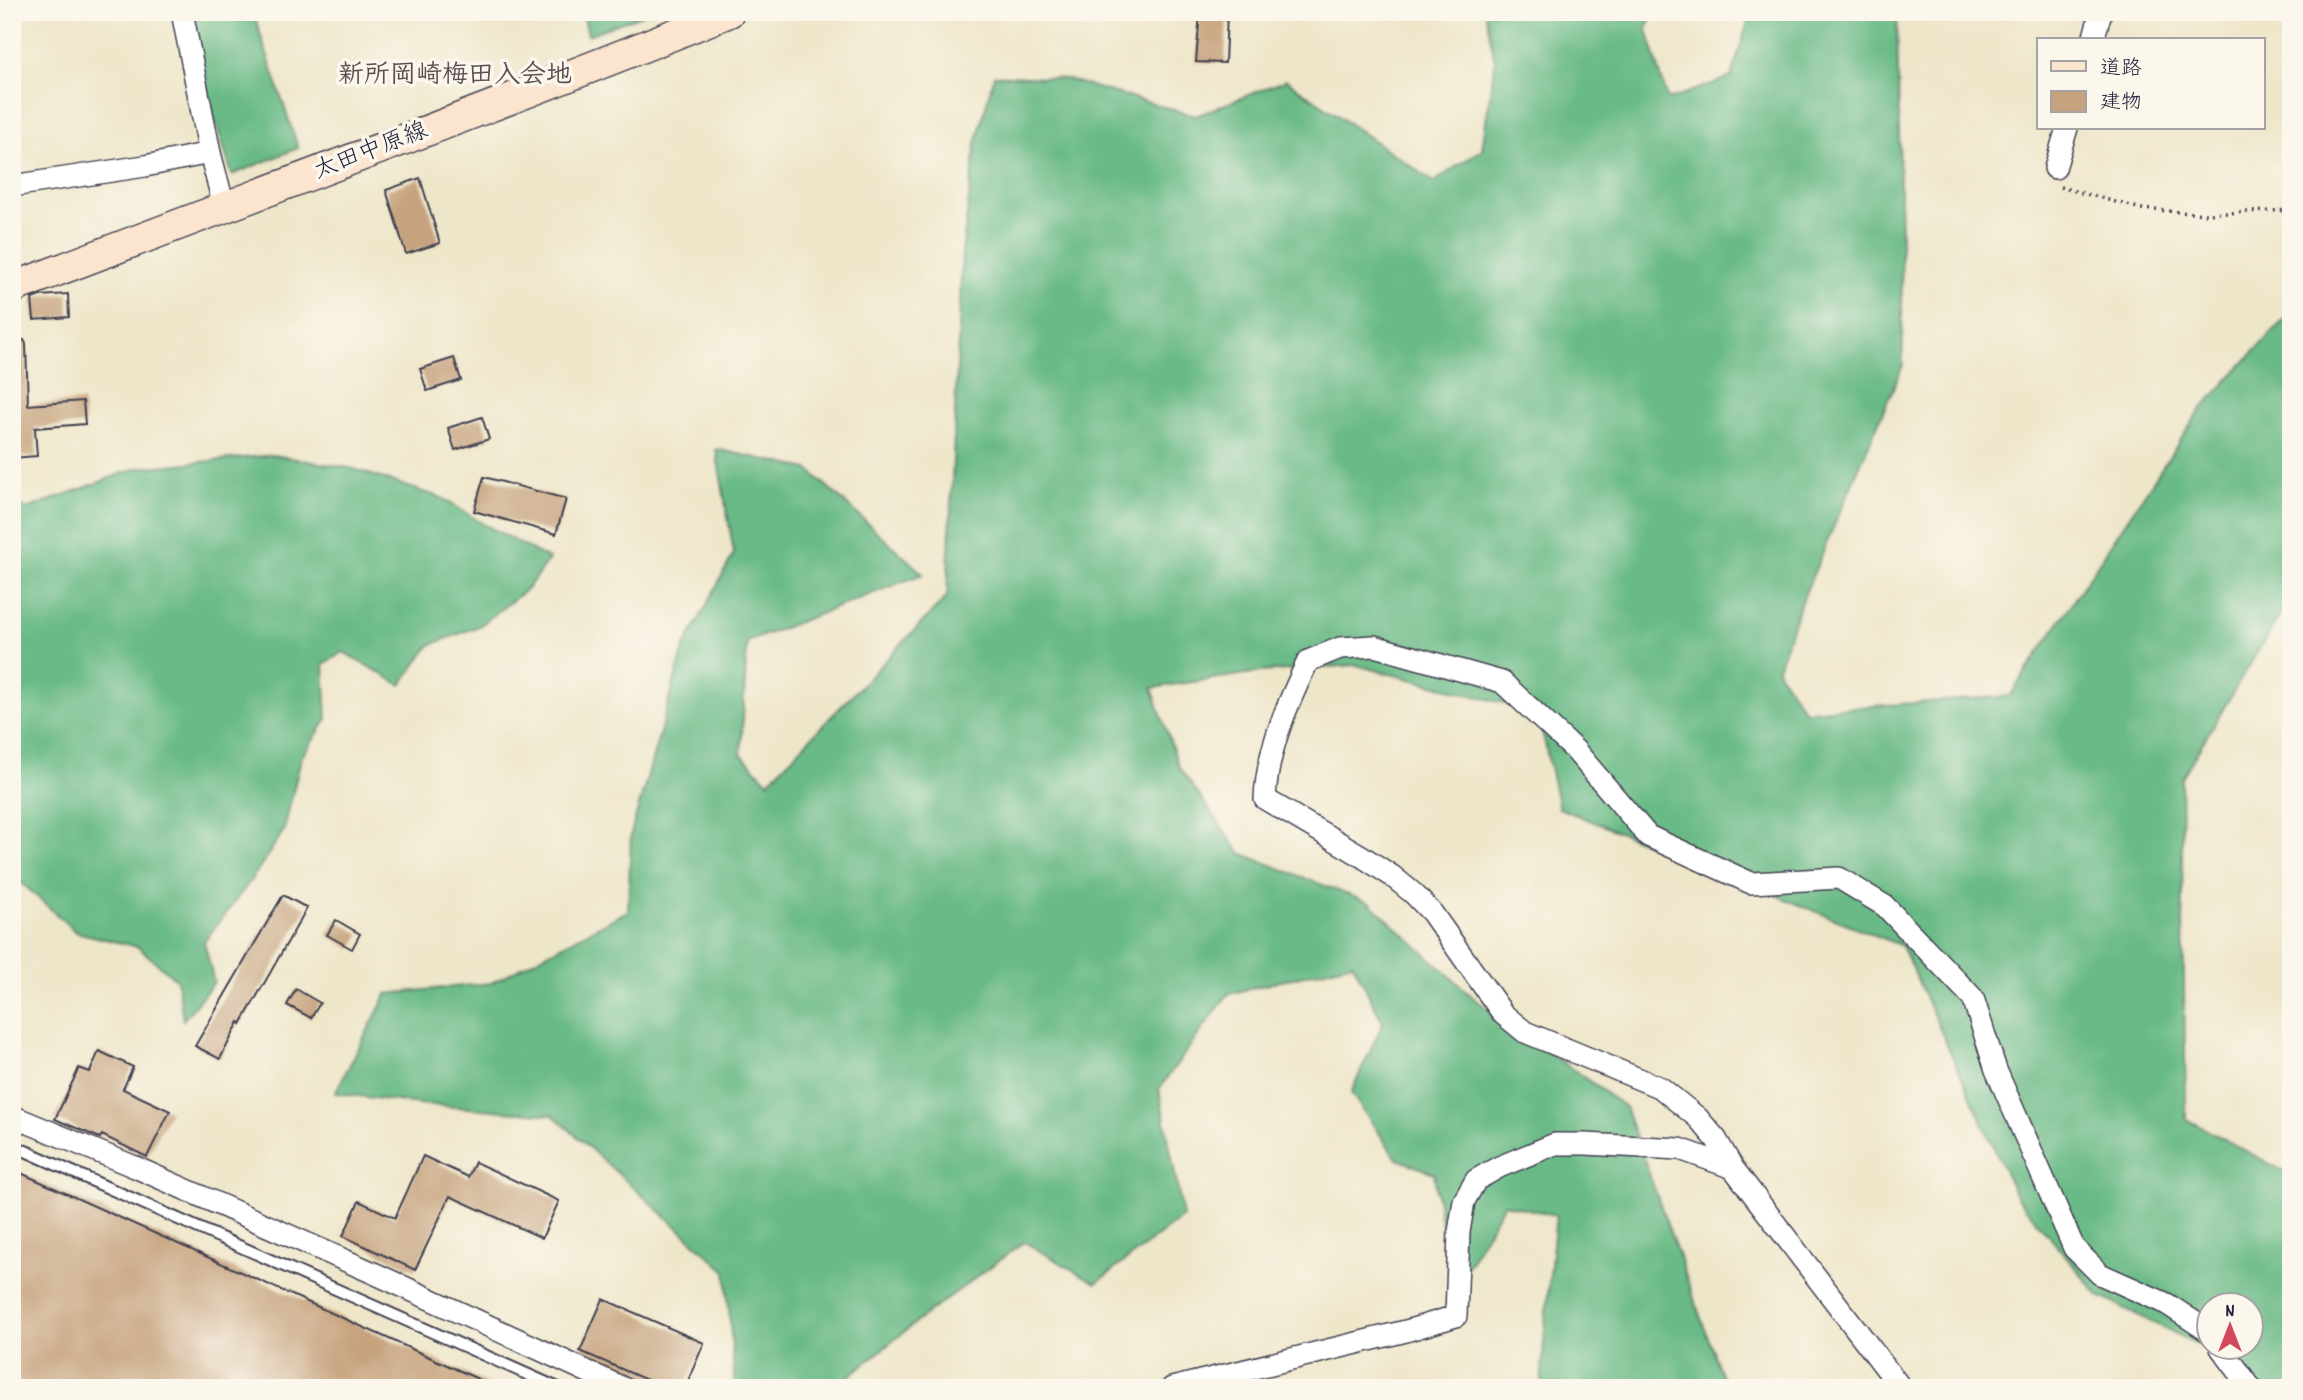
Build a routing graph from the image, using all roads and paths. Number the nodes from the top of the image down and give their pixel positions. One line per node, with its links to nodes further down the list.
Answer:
1 (182, 12): 6 (street)
2 (729, 12): 9 (main road, 太田中原線)
3 (2101, 12): 4 (street)
4 (2093, 38)
5 (2066, 130): 7 (street)
6 (210, 153): 8 (street); 9 (street)
7 (2055, 168): 10 (path)
8 (12, 186)
9 (224, 206): 11 (main road, 太田中原線)
10 (2291, 210)
11 (12, 288)
12 (12, 1116): 18 (street)
13 (12, 1145): 17 (lane)
14 (1732, 1168): 15 (street); 19 (street); 20 (street)
15 (2194, 1320)
16 (2232, 1362): 21 (street)
17 (558, 1388)
18 (623, 1388)
19 (1172, 1388)
20 (1901, 1388)
21 (2251, 1388)

